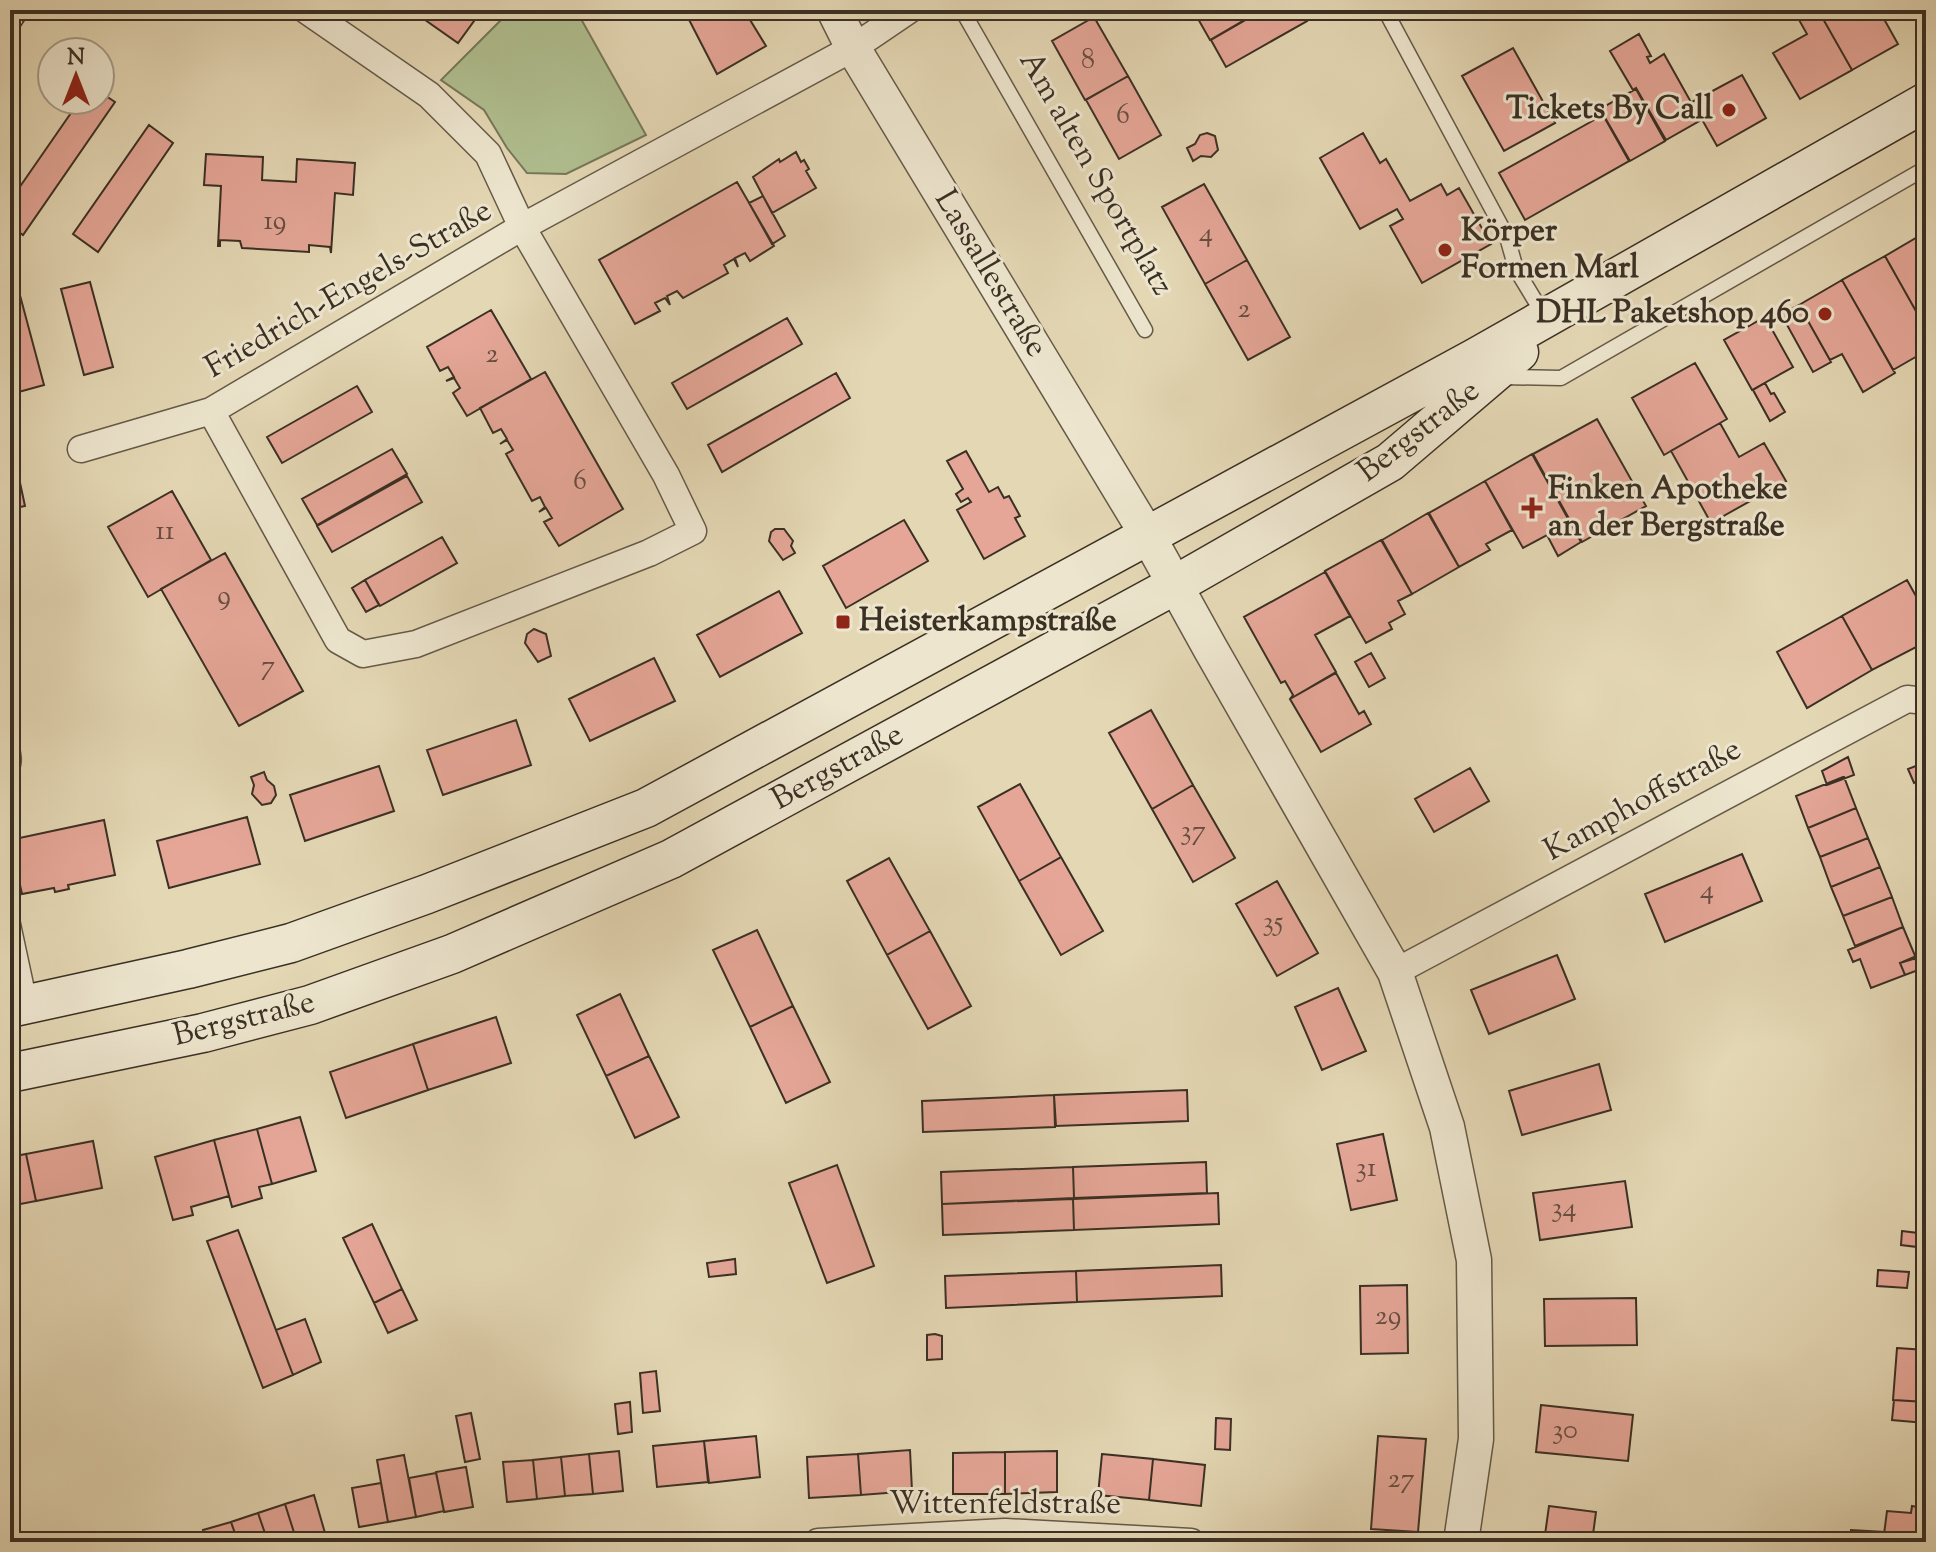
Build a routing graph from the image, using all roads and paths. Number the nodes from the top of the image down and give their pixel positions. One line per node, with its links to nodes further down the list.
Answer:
1 (306, 10): 9 (street, Friedrich-Engels-Straße)
2 (834, 10): 6 (street, Lassallestraße)
3 (909, 10): 6 (street)
4 (962, 10): 12 (lane, Am alten Sportplatz)
5 (1385, 10): 11 (lane)
6 (853, 48): 9 (street, Friedrich-Engels-Straße); 16 (street, Lassallestraße)
7 (1926, 102): 10 (main road, Bergstraße)
8 (1926, 168): 13 (lane)
9 (522, 227): 14 (street, Friedrich-Engels-Straße); 14 (street, Friedrich-Engels-Straße)
10 (1585, 295): 11 (main road, Bergstraße); 13 (main road, Bergstraße)
11 (1545, 318): 16 (main road, Bergstraße)
12 (1145, 330)
13 (1489, 377): 17 (main road, Bergstraße)
14 (211, 411): 15 (street, Friedrich-Engels-Straße)
15 (81, 449)
16 (1148, 536): 17 (street); 23 (main road, Bergstraße)
17 (1175, 585): 22 (street); 24 (main road, Bergstraße)
18 (1926, 701): 22 (street, Kamphoffstraße)
19 (10, 739): 20 (lane)
20 (10, 771)
21 (10, 910): 23 (lane)
22 (1395, 972): 27 (street)
23 (20, 1006)
24 (10, 1073)
25 (825, 1541): 26 (street, Wittenfeldstraße)
26 (1191, 1542)
27 (1461, 1542)

